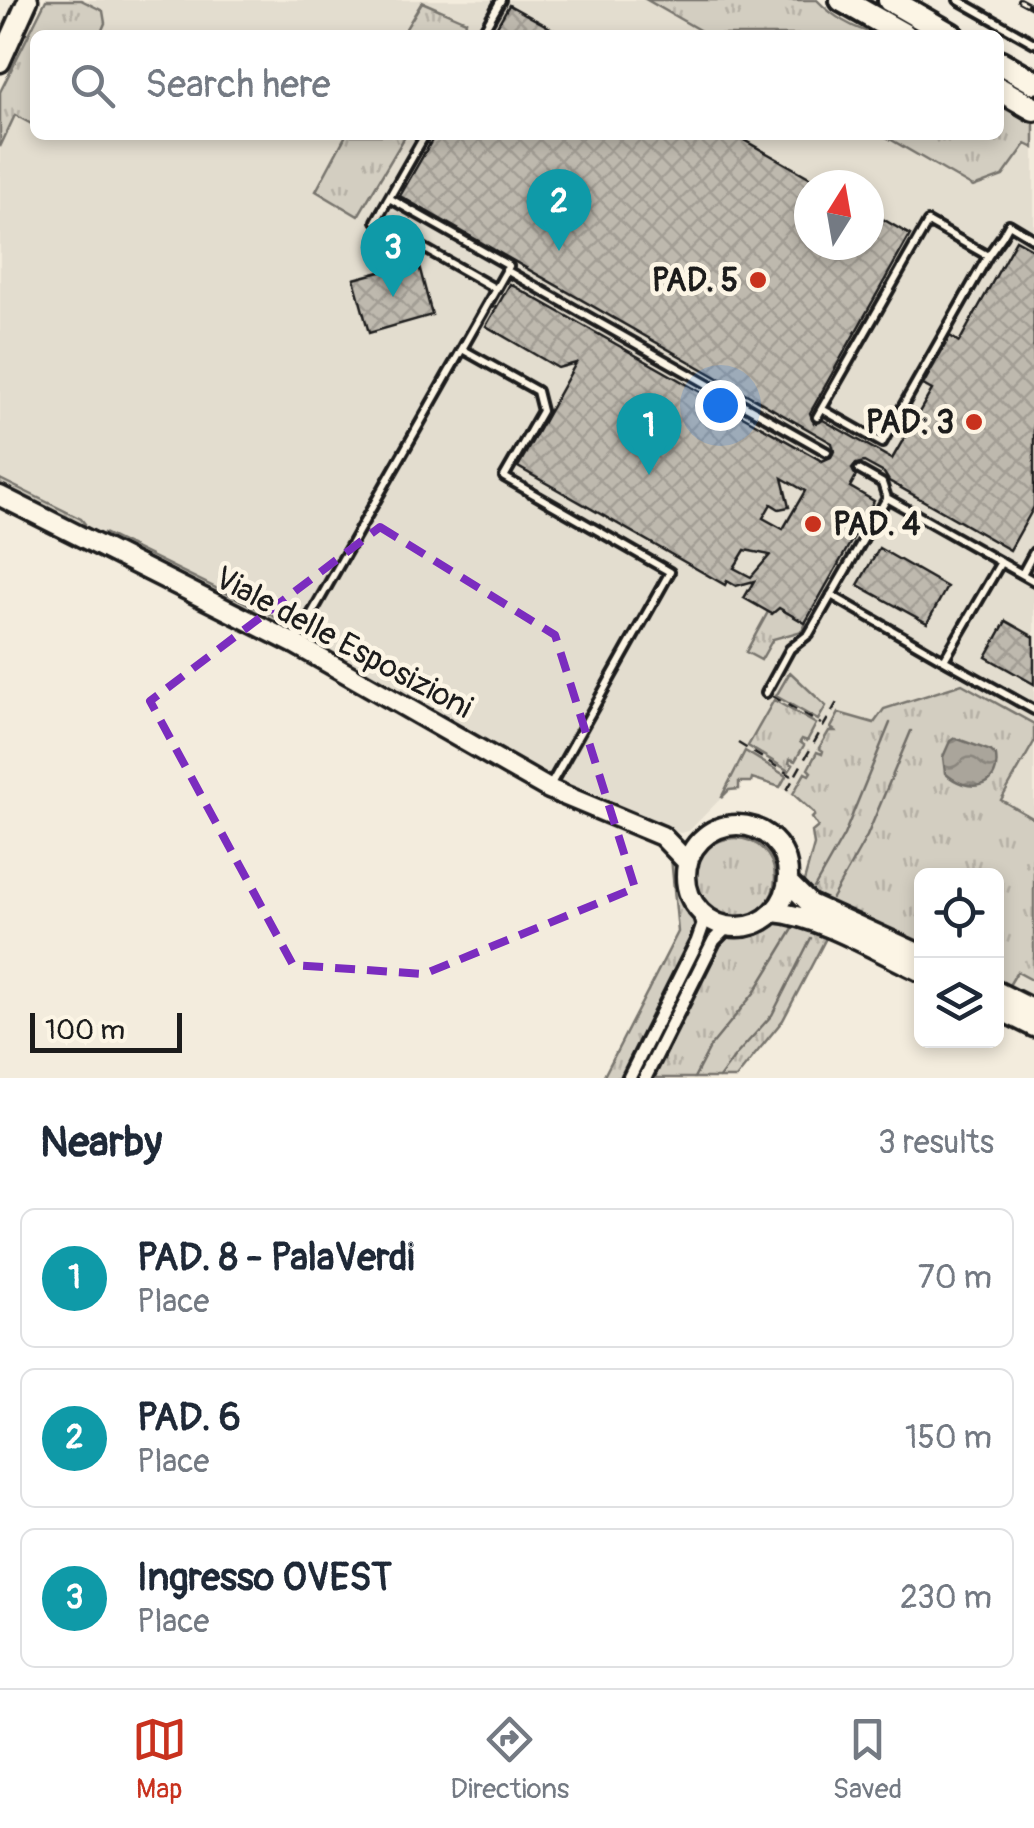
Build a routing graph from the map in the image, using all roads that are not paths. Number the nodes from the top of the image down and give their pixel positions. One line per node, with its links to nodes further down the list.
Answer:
1 (28, 0): 10 (street)
2 (501, 0): 6 (lane)
3 (842, 0): 7 (highway)
4 (890, 0): 8 (highway)
5 (958, 0): 9 (lane)
6 (484, 30)
7 (895, 30)
8 (942, 30)
9 (1034, 44)
10 (1, 55)
11 (1004, 65): 12 (highway)
12 (1034, 82)
13 (1004, 92): 14 (highway)
14 (1034, 109)
15 (421, 140): 16 (lane)
16 (389, 198): 19 (lane); 20 (lane)
17 (1034, 238): 18 (lane)
18 (988, 256): 22 (lane); 26 (lane)
19 (506, 270): 20 (lane); 25 (lane)
20 (496, 289): 21 (lane)
21 (462, 348): 37 (lane); 41 (lane)
22 (822, 409): 23 (lane); 26 (lane)
23 (817, 417)
24 (810, 430): 25 (lane)
25 (804, 439): 28 (lane)
26 (882, 443): 27 (lane)
27 (878, 451)
28 (827, 452)
29 (870, 465): 31 (lane)
30 (0, 496): 37 (street, Viale delle Esposizioni)
31 (887, 498): 33 (lane); 36 (lane)
32 (1034, 552): 34 (lane)
33 (1001, 562): 34 (lane); 38 (lane)
34 (1022, 574): 35 (lane)
35 (1034, 581)
36 (831, 596): 38 (lane); 39 (lane)
37 (295, 644): 41 (street, Viale delle Esposizioni)
38 (944, 660): 40 (lane)
39 (766, 692)
40 (1034, 710)
41 (548, 788): 42 (street, Viale delle Esposizioni)
42 (662, 836): 43 (street, Viale delle Esposizioni); 44 (street, Viale delle Esposizioni)
43 (706, 836): 44 (street); 45 (street, Viale delle Esposizioni)
44 (688, 863): 46 (street)
45 (788, 882): 47 (street); 49 (street, Viale delle Esposizioni)
46 (699, 910): 48 (street); 55 (street)
47 (773, 912): 48 (street); 50 (street)
48 (728, 926): 56 (street)
49 (914, 951)
50 (914, 968)
51 (1004, 994): 52 (street)
52 (1029, 1005)
53 (1004, 1012): 54 (street)
54 (1034, 1027)
55 (629, 1078)
56 (645, 1078)

